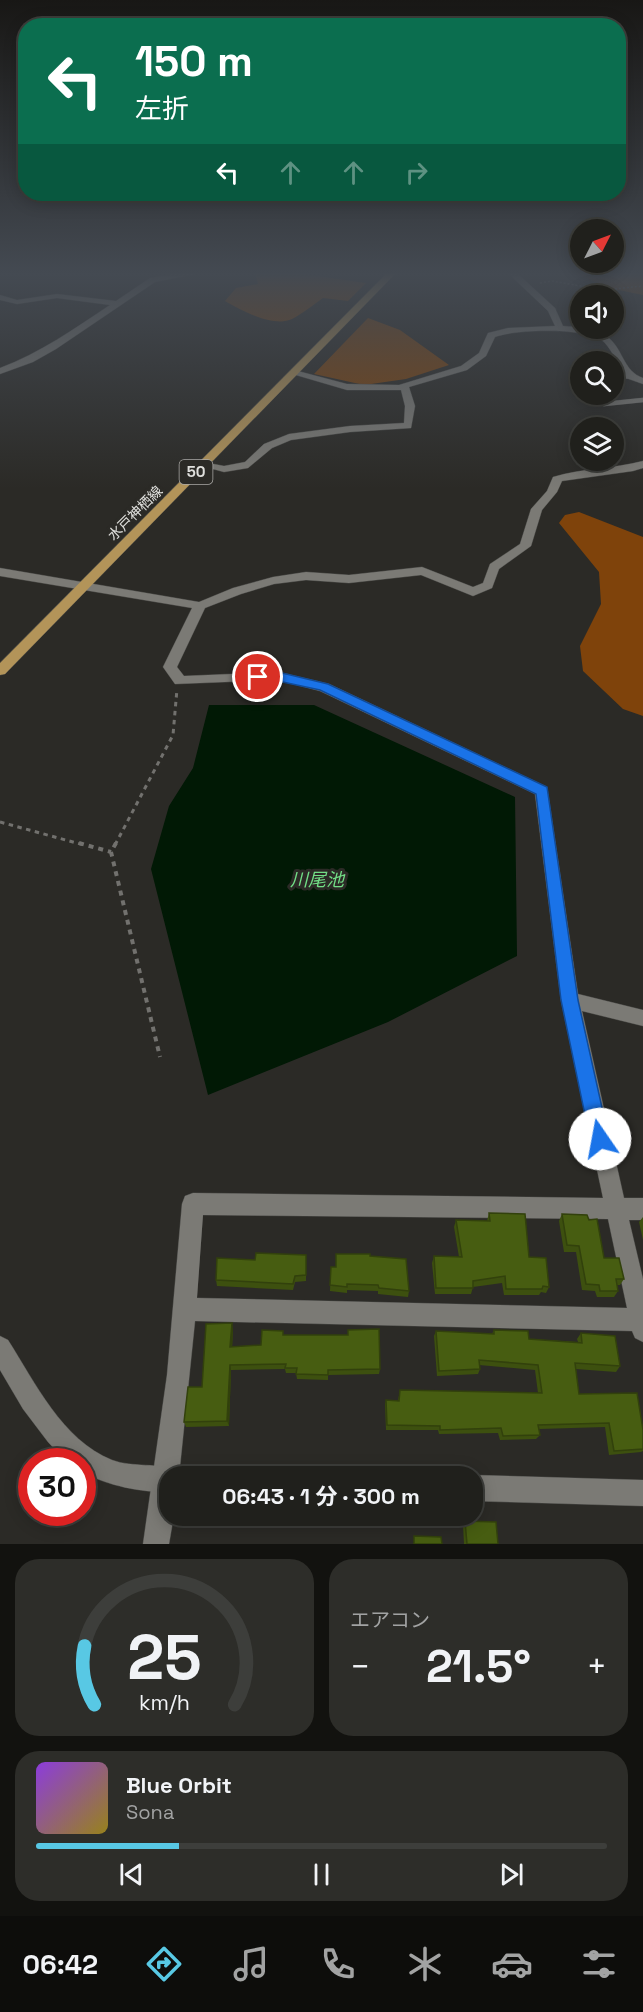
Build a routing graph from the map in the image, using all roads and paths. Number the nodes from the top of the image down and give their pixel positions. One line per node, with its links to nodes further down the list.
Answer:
1 (53, 345): 5 (street)
2 (321, 345): 6 (main road, 水戸神栖線 / 50)
3 (487, 345): 10 (street)
4 (610, 345): 7 (street)
5 (0, 371)
6 (294, 373): 10 (street); 14 (main road, 水戸神栖線 / 50)
7 (629, 376): 8 (lane); 9 (street)
8 (624, 377)
9 (643, 381)
10 (404, 386): 14 (street)
11 (643, 400): 12 (lane)
12 (624, 404)
13 (643, 464): 17 (street)
14 (203, 465): 16 (main road, 水戸神栖線 / 50)
15 (0, 573): 16 (street)
16 (82, 588): 17 (street); 18 (main road, 水戸神栖線 / 50)
17 (200, 606): 19 (street)
18 (0, 671)
19 (180, 681): 21 (path); 22 (street)
20 (0, 822): 21 (path)
21 (111, 852): 24 (path)
22 (570, 1000): 23 (street); 25 (street)
23 (643, 1018)
24 (160, 1057)
25 (614, 1208): 26 (street); 27 (street); 28 (street)
26 (643, 1209)
27 (185, 1309): 28 (street); 30 (street)
28 (643, 1323)
29 (0, 1348): 31 (street)
30 (169, 1466)
31 (159, 1479)
32 (483, 1488): 33 (street)
33 (643, 1493)
34 (159, 1526): 35 (street)
35 (156, 1544)

